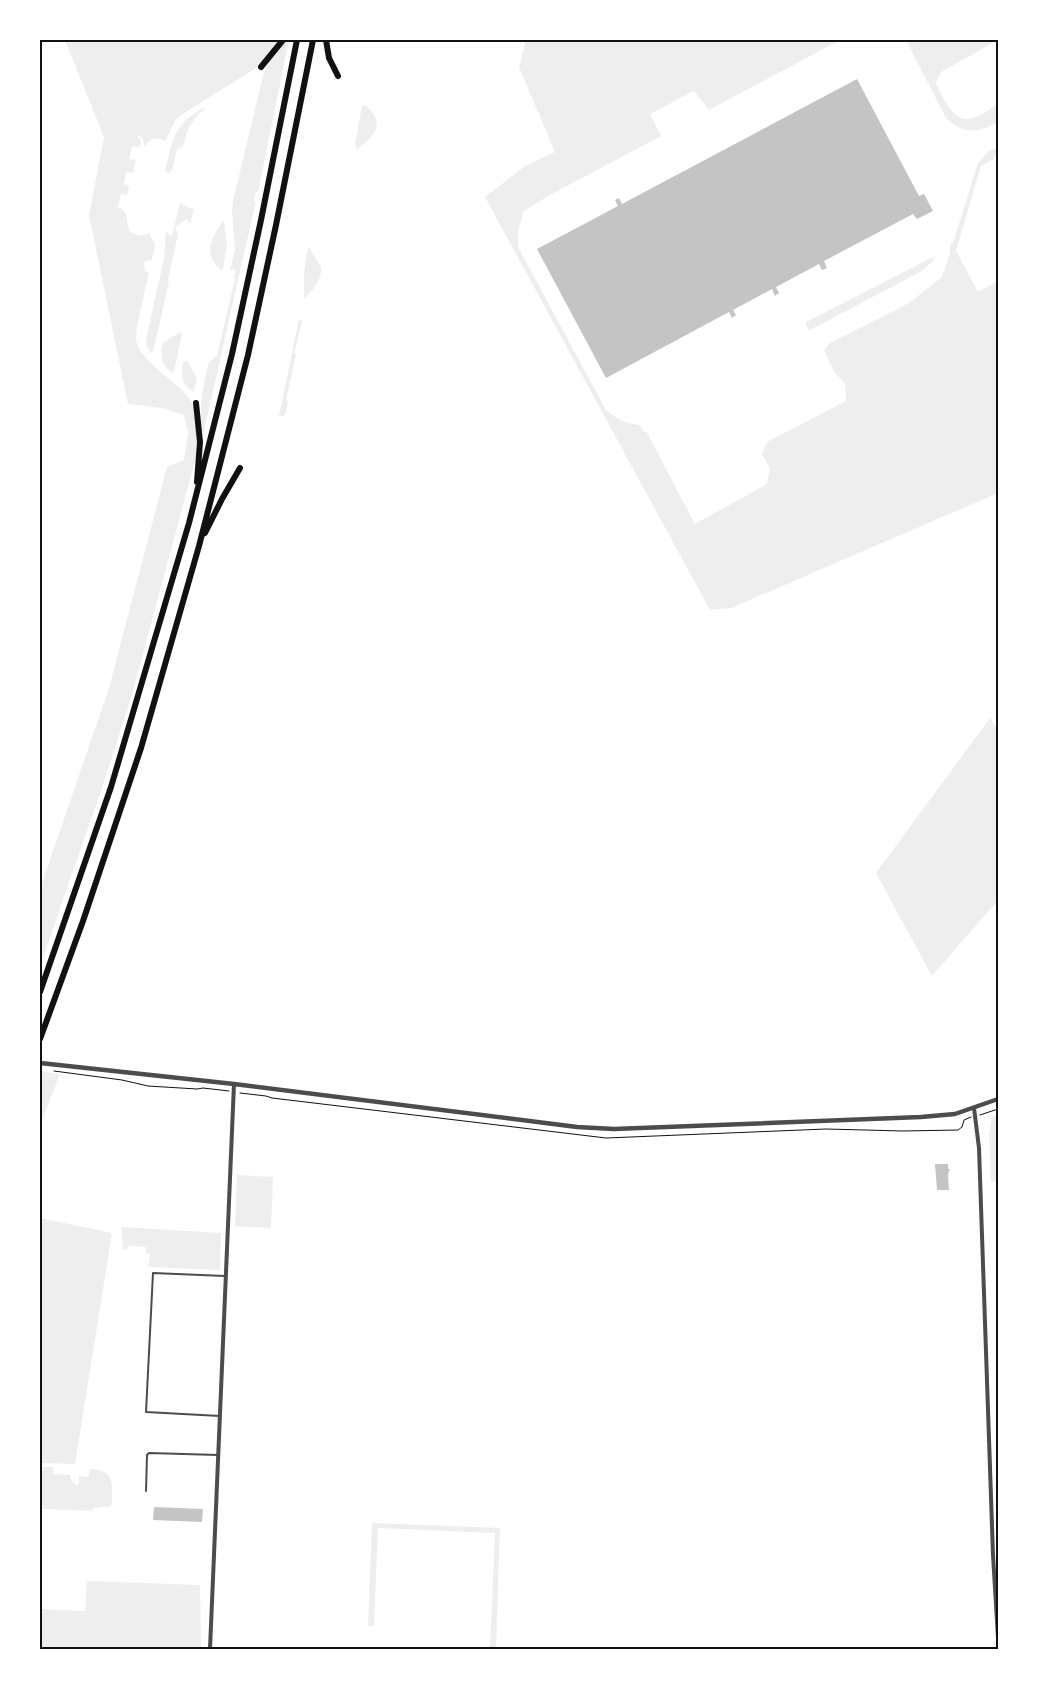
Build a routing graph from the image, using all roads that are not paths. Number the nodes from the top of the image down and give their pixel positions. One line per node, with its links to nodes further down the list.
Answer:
1 (283, 40): 5 (highway)
2 (297, 40): 9 (highway)
3 (313, 40): 10 (highway)
4 (326, 40): 6 (highway)
5 (261, 68)
6 (338, 76)
7 (196, 403): 9 (highway)
8 (240, 468): 10 (highway)
9 (195, 501): 11 (highway)
10 (199, 546): 12 (highway)
11 (40, 992)
12 (40, 1039)
13 (40, 1063): 14 (street)
14 (234, 1084): 16 (street); 17 (street)
15 (998, 1099): 16 (street)
16 (974, 1108): 21 (street)
17 (226, 1276): 18 (street); 18 (lane)
18 (220, 1416): 19 (street)
19 (218, 1454): 20 (lane); 22 (street)
20 (146, 1491)
21 (998, 1638)
22 (210, 1649)

